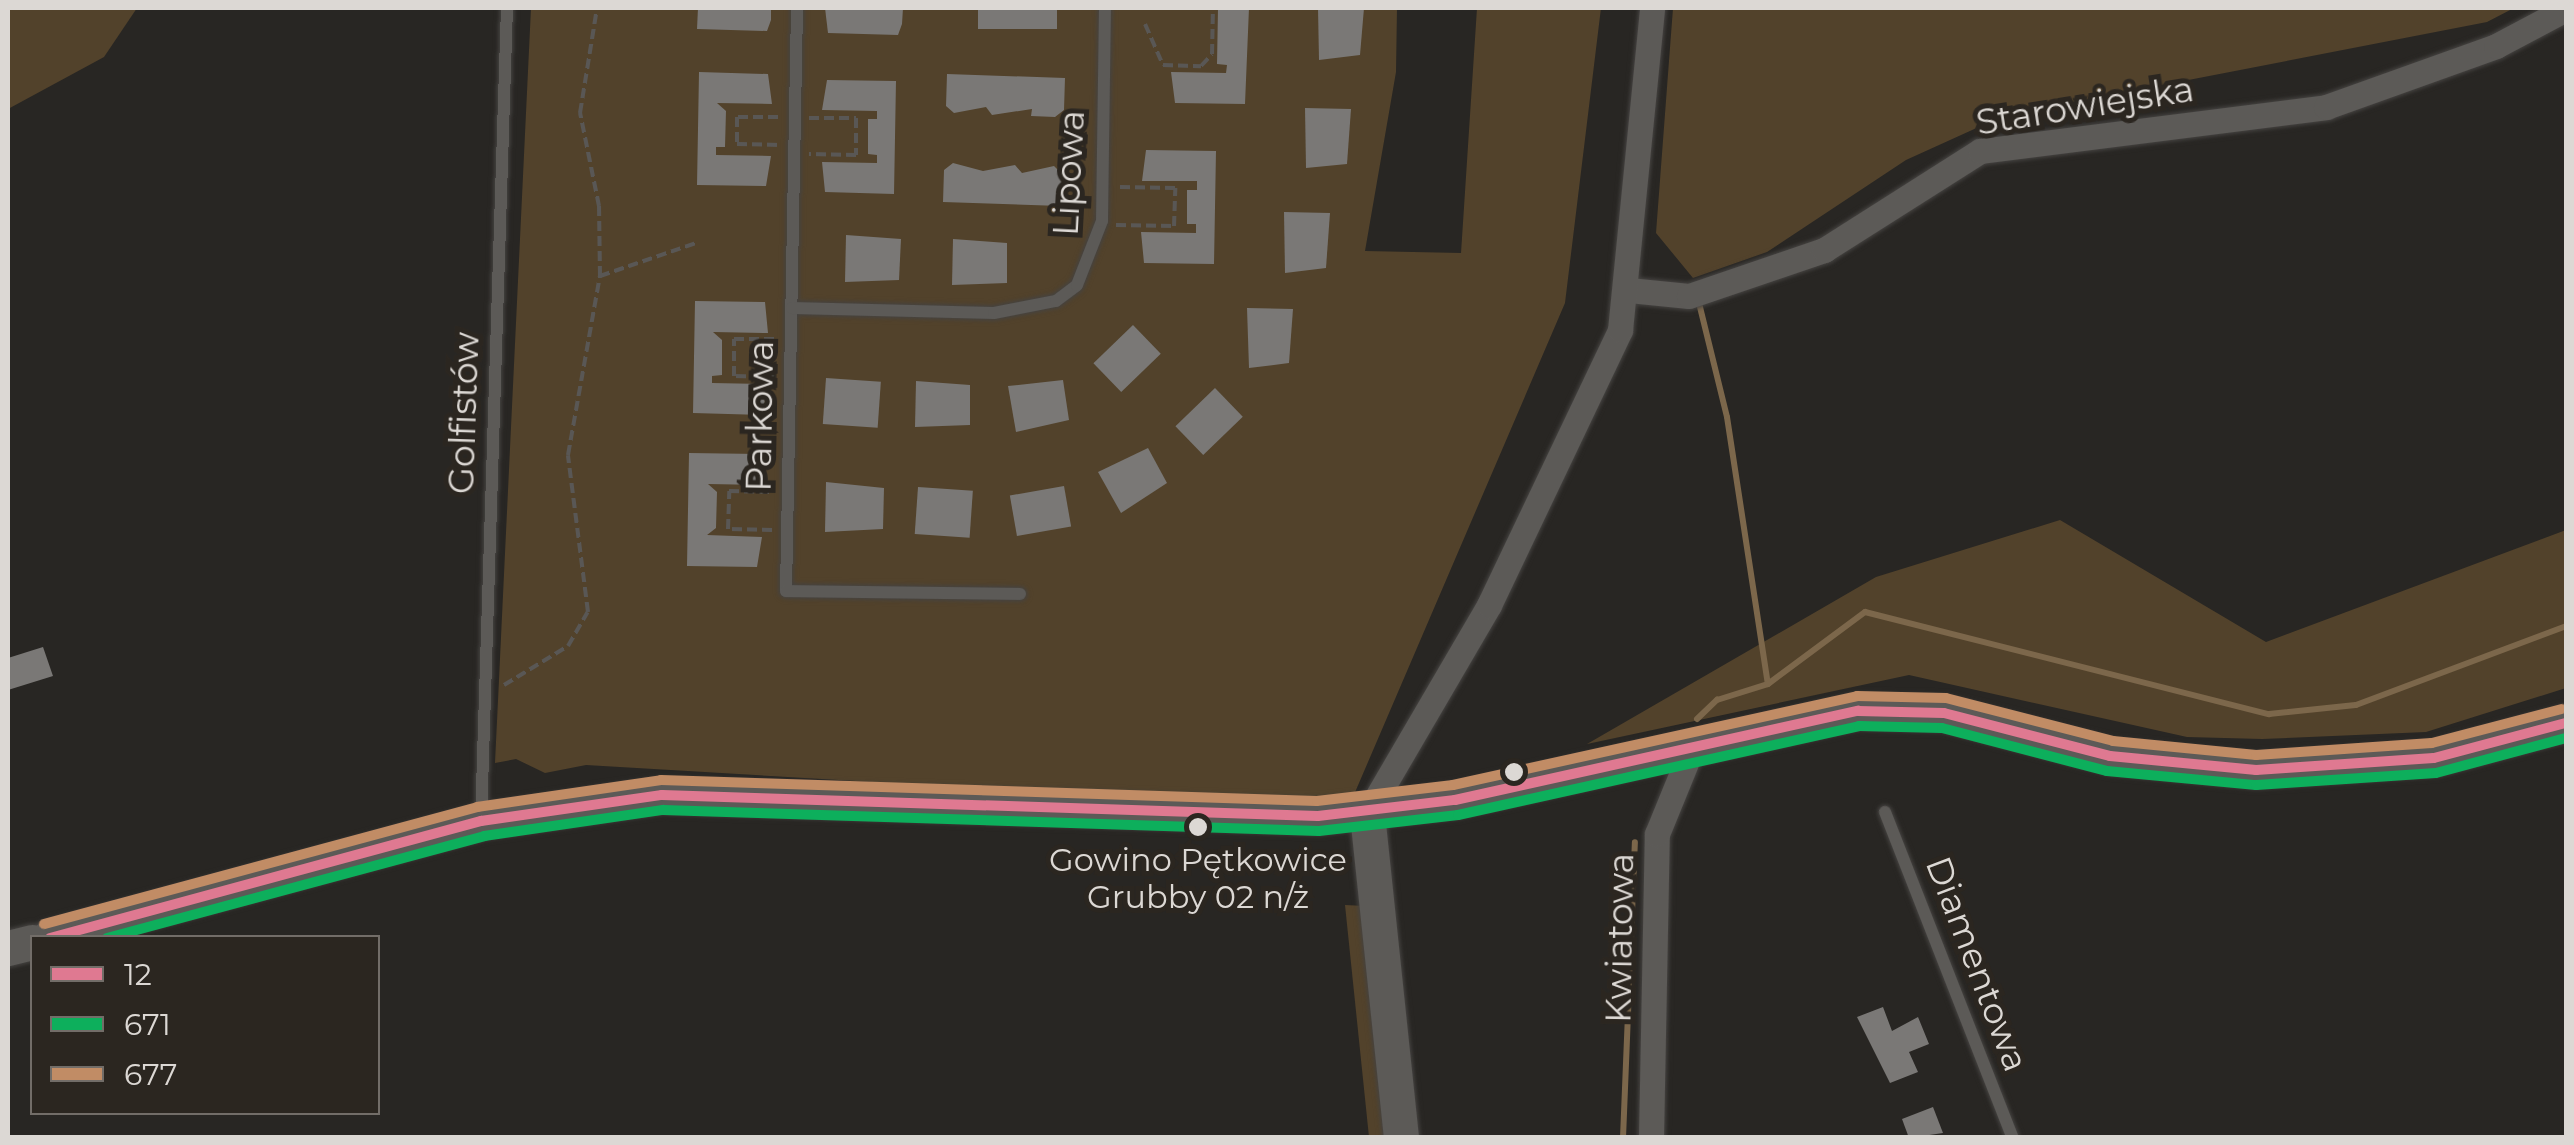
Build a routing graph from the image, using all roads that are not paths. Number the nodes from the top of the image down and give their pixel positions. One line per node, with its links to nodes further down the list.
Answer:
1 (507, 8): 13 (lane, Golfistów)
2 (797, 8): 7 (lane, Parkowa)
3 (1105, 8): 7 (lane, Lipowa)
4 (1652, 8): 6 (street)
5 (2566, 9): 6 (street, Starowiejska)
6 (1628, 290): 12 (street)
7 (792, 308): 8 (lane, Parkowa)
8 (1020, 594)
9 (2566, 723): 10 (street)
10 (1693, 746): 12 (street); 16 (street, Kwiatowa)
11 (1885, 812): 17 (lane, Diamentowa)
12 (1367, 814): 13 (street); 15 (street)
13 (481, 821): 14 (street)
14 (59, 935)
15 (1401, 1138)
16 (1651, 1138)
17 (2013, 1138)

